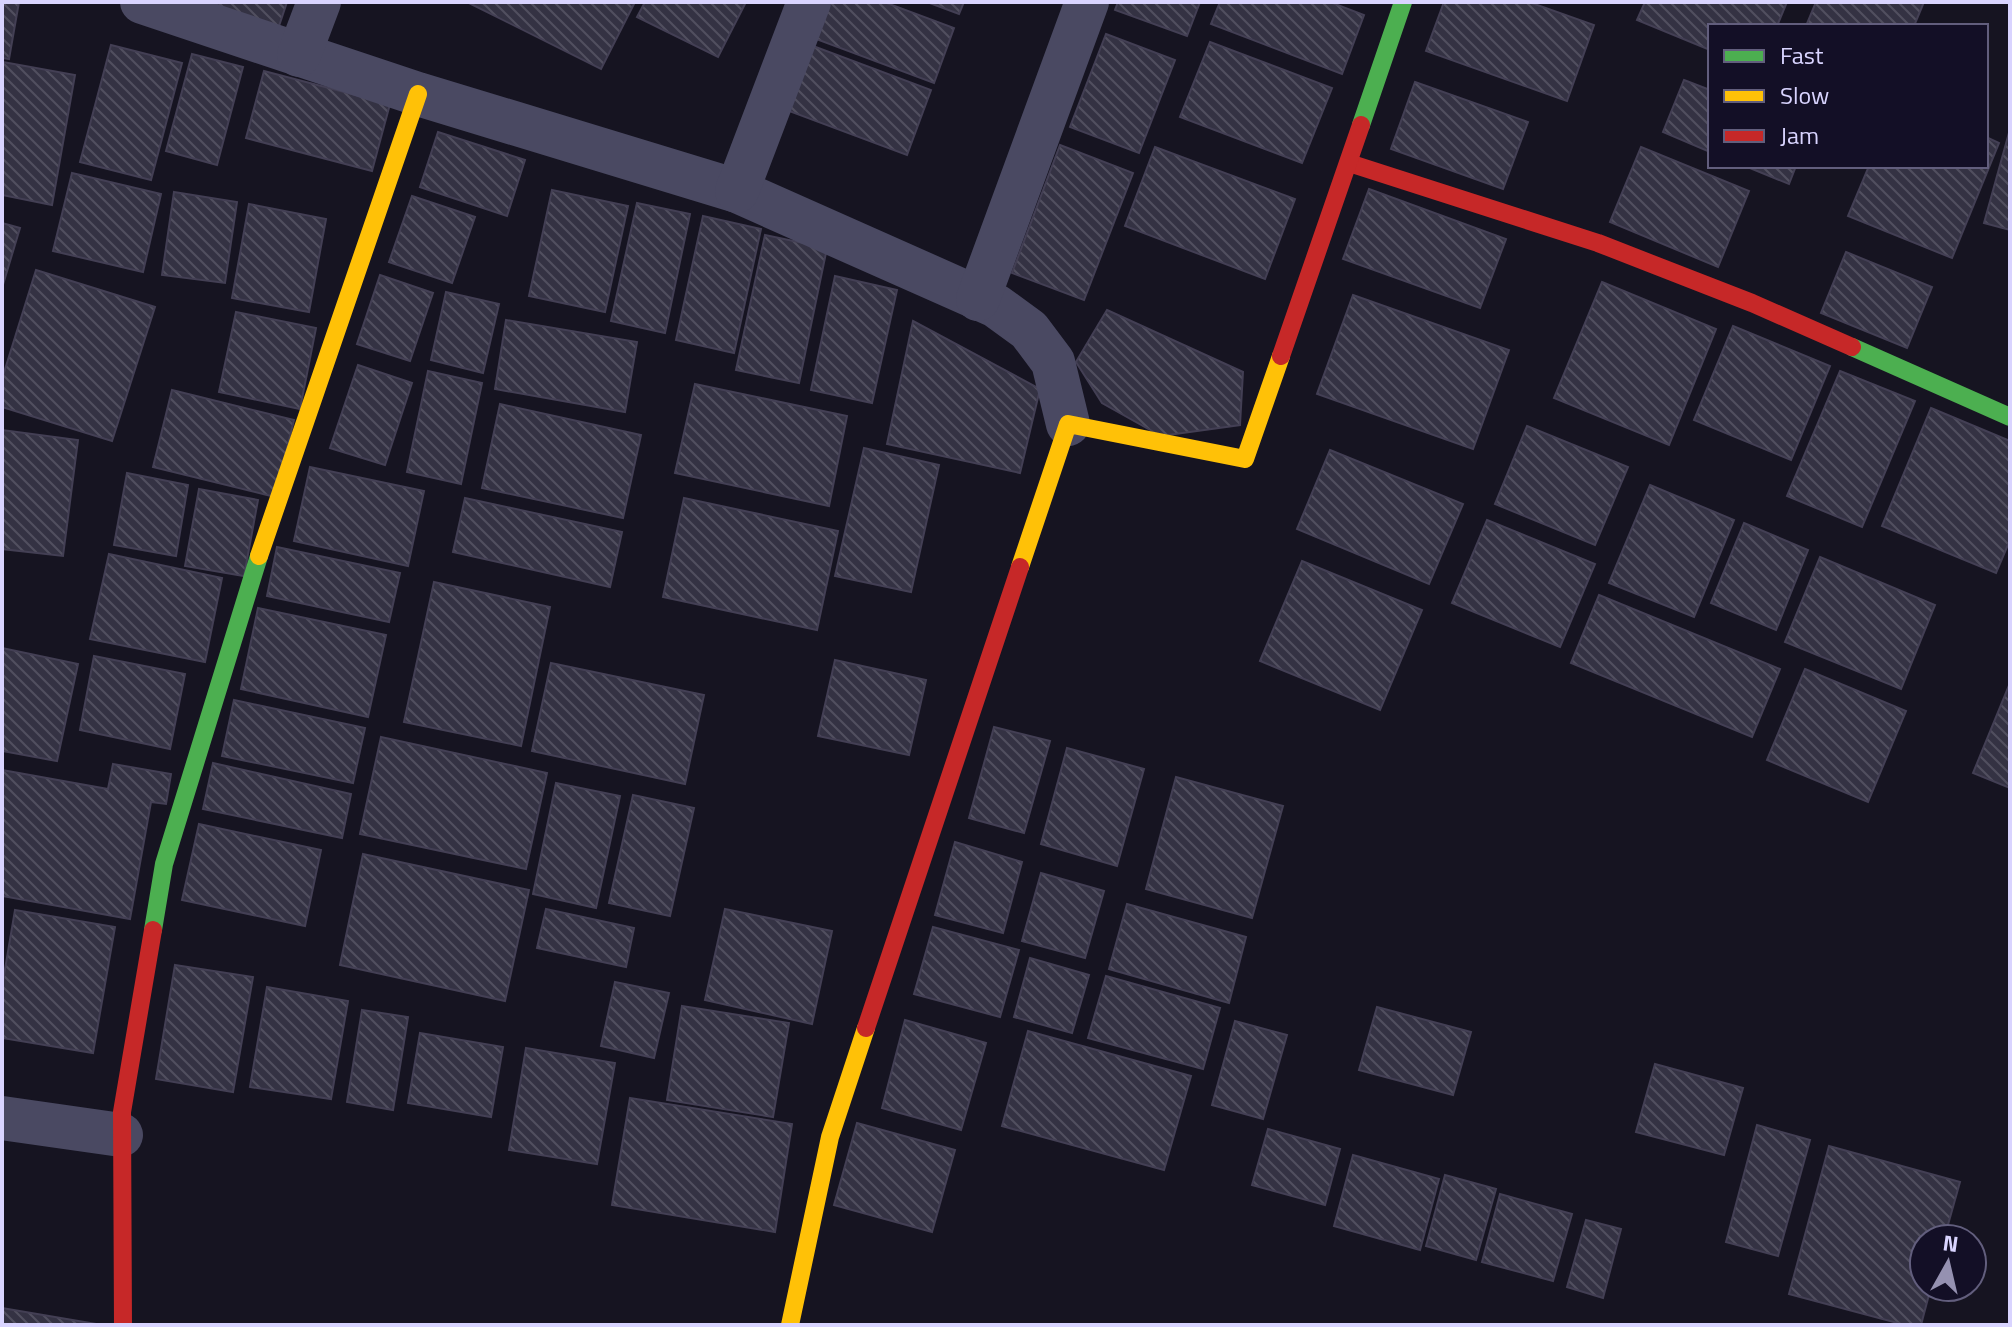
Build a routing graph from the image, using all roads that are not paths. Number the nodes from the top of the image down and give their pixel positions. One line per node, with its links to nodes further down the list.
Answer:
1 (142, 2): 6 (street)
2 (319, 2): 6 (street)
3 (809, 2): 9 (street)
4 (1087, 2): 10 (street)
5 (1403, 2): 8 (street)
6 (299, 55): 7 (street)
7 (418, 94): 9 (street); 14 (street)
8 (1349, 163): 11 (street); 12 (street)
9 (737, 191): 10 (street)
10 (978, 299): 12 (street)
11 (2010, 417)
12 (1068, 424): 16 (street)
13 (2, 1118): 14 (street)
14 (121, 1135): 15 (street)
15 (123, 1325)
16 (790, 1325)

